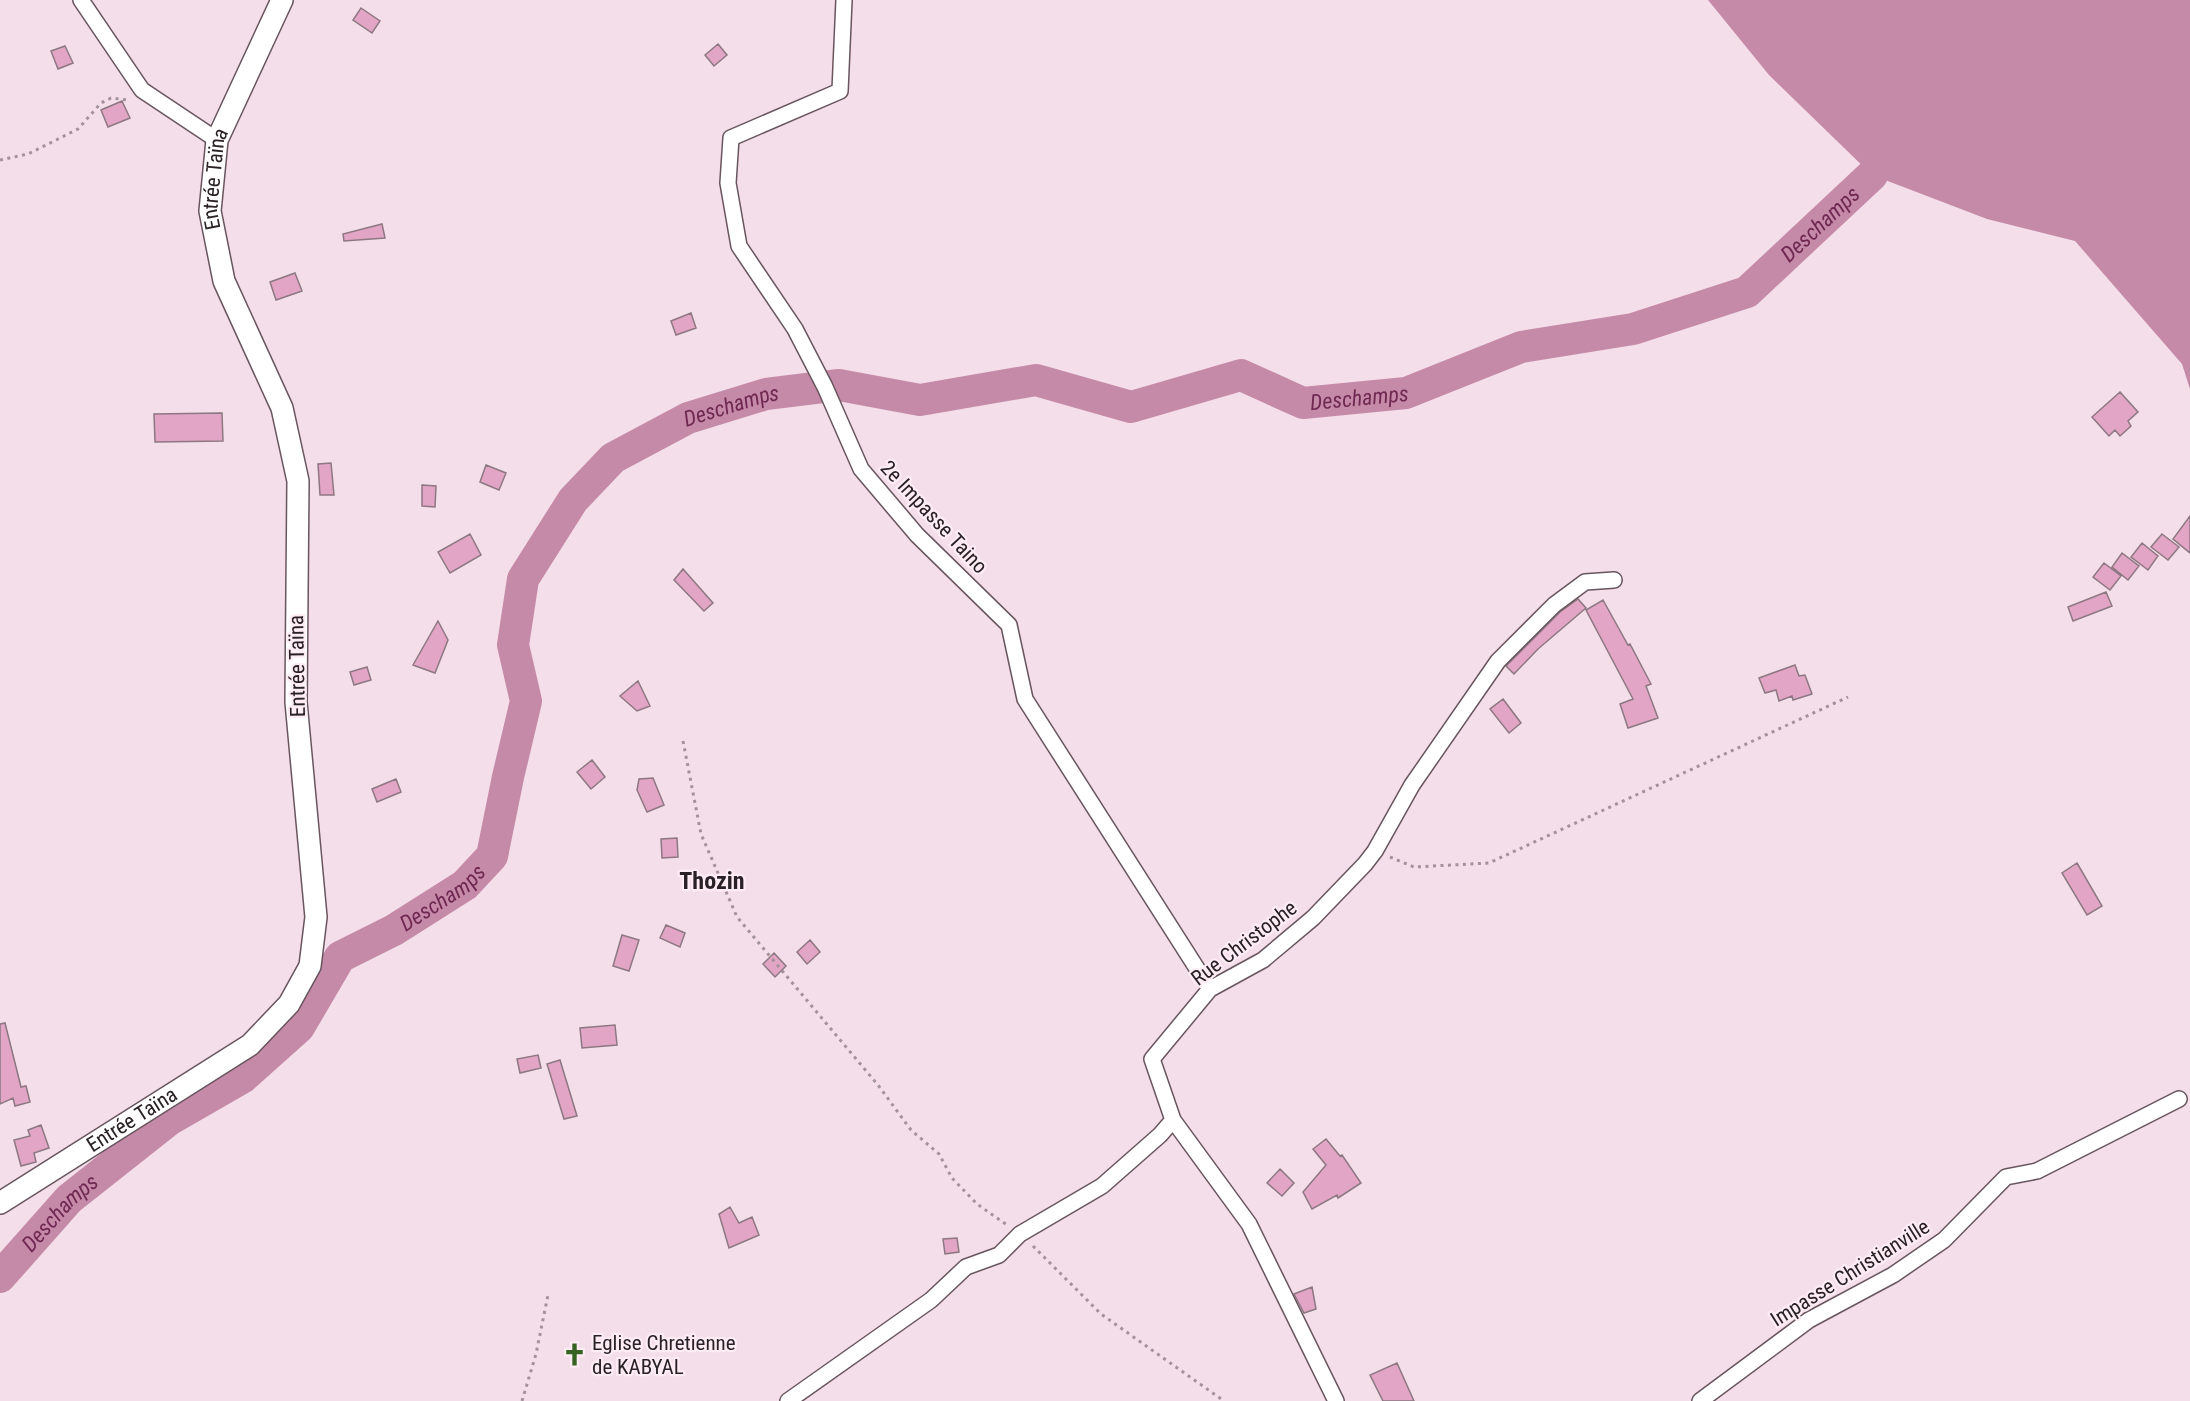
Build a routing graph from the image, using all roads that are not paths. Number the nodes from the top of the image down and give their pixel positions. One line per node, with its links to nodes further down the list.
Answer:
1 (81, 0): 4 (street)
2 (282, 0): 4 (street, Entrée Taïna)
3 (844, 0): 6 (street, 2e Impasse Taino)
4 (217, 140): 9 (street, Entrée Taïna)
5 (1614, 580): 6 (street, Rue Christophe)
6 (1210, 989): 8 (street, Rue Christophe)
7 (2179, 1099): 12 (street, Impasse Christianville)
8 (1173, 1120): 10 (street); 11 (street, Rue Christophe)
9 (0, 1203)
10 (788, 1401)
11 (1336, 1401)
12 (1700, 1401)

